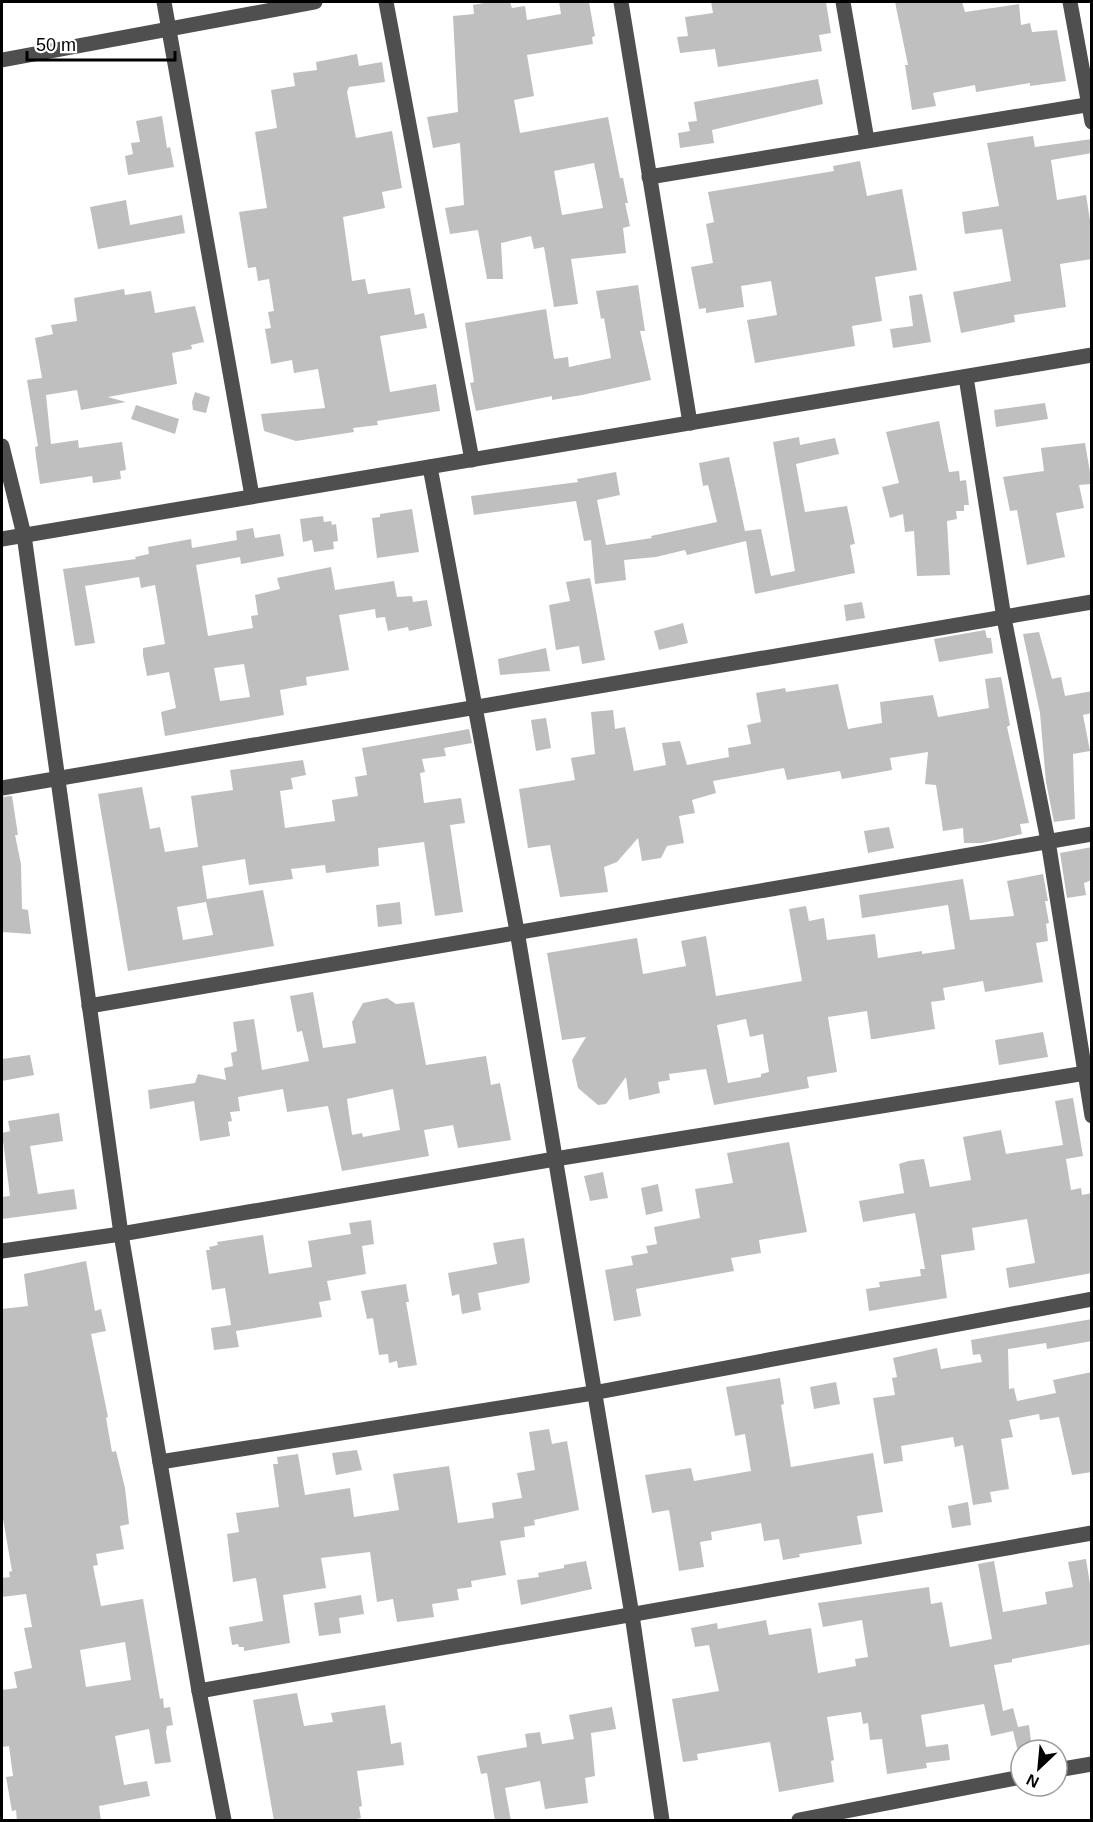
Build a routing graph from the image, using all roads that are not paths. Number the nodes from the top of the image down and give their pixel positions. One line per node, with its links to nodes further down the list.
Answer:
1 (164, 2): 7 (street)
2 (315, 2): 7 (street)
3 (386, 2): 17 (street)
4 (621, 2): 12 (street)
5 (843, 2): 11 (street)
6 (1070, 2): 9 (street)
7 (169, 28): 8 (street); 19 (street)
8 (2, 60)
9 (1090, 104): 10 (street); 11 (street)
10 (1092, 122)
11 (867, 140): 12 (street)
12 (649, 177): 15 (street)
13 (1092, 356): 14 (street)
14 (966, 376): 15 (street); 23 (street)
15 (690, 423): 17 (street)
16 (2, 446): 20 (street)
17 (472, 460): 18 (street)
18 (430, 467): 19 (street); 24 (street)
19 (252, 496): 20 (street)
20 (24, 535): 21 (street); 25 (street)
21 (2, 539)
22 (1092, 602): 23 (street)
23 (1004, 618): 24 (street); 28 (street)
24 (476, 707): 25 (street); 29 (street)
25 (58, 778): 26 (street); 30 (street)
26 (2, 788)
27 (1092, 834): 28 (street)
28 (1048, 841): 29 (street); 31 (street)
29 (517, 931): 30 (street); 33 (street)
30 (89, 1006): 34 (street)
31 (1088, 1072): 32 (street); 33 (street)
32 (1092, 1116)
33 (555, 1159): 34 (street); 37 (street)
34 (121, 1234): 35 (street); 38 (street)
35 (2, 1251)
36 (1092, 1299): 37 (street)
37 (593, 1393): 38 (street); 40 (street)
38 (160, 1462): 41 (street)
39 (1092, 1533): 40 (street)
40 (632, 1615): 41 (street); 46 (street)
41 (199, 1691): 45 (street)
42 (1092, 1764): 43 (street)
43 (1069, 1768)
44 (1009, 1779): 47 (street)
45 (224, 1821)
46 (662, 1821)
47 (799, 1821)

